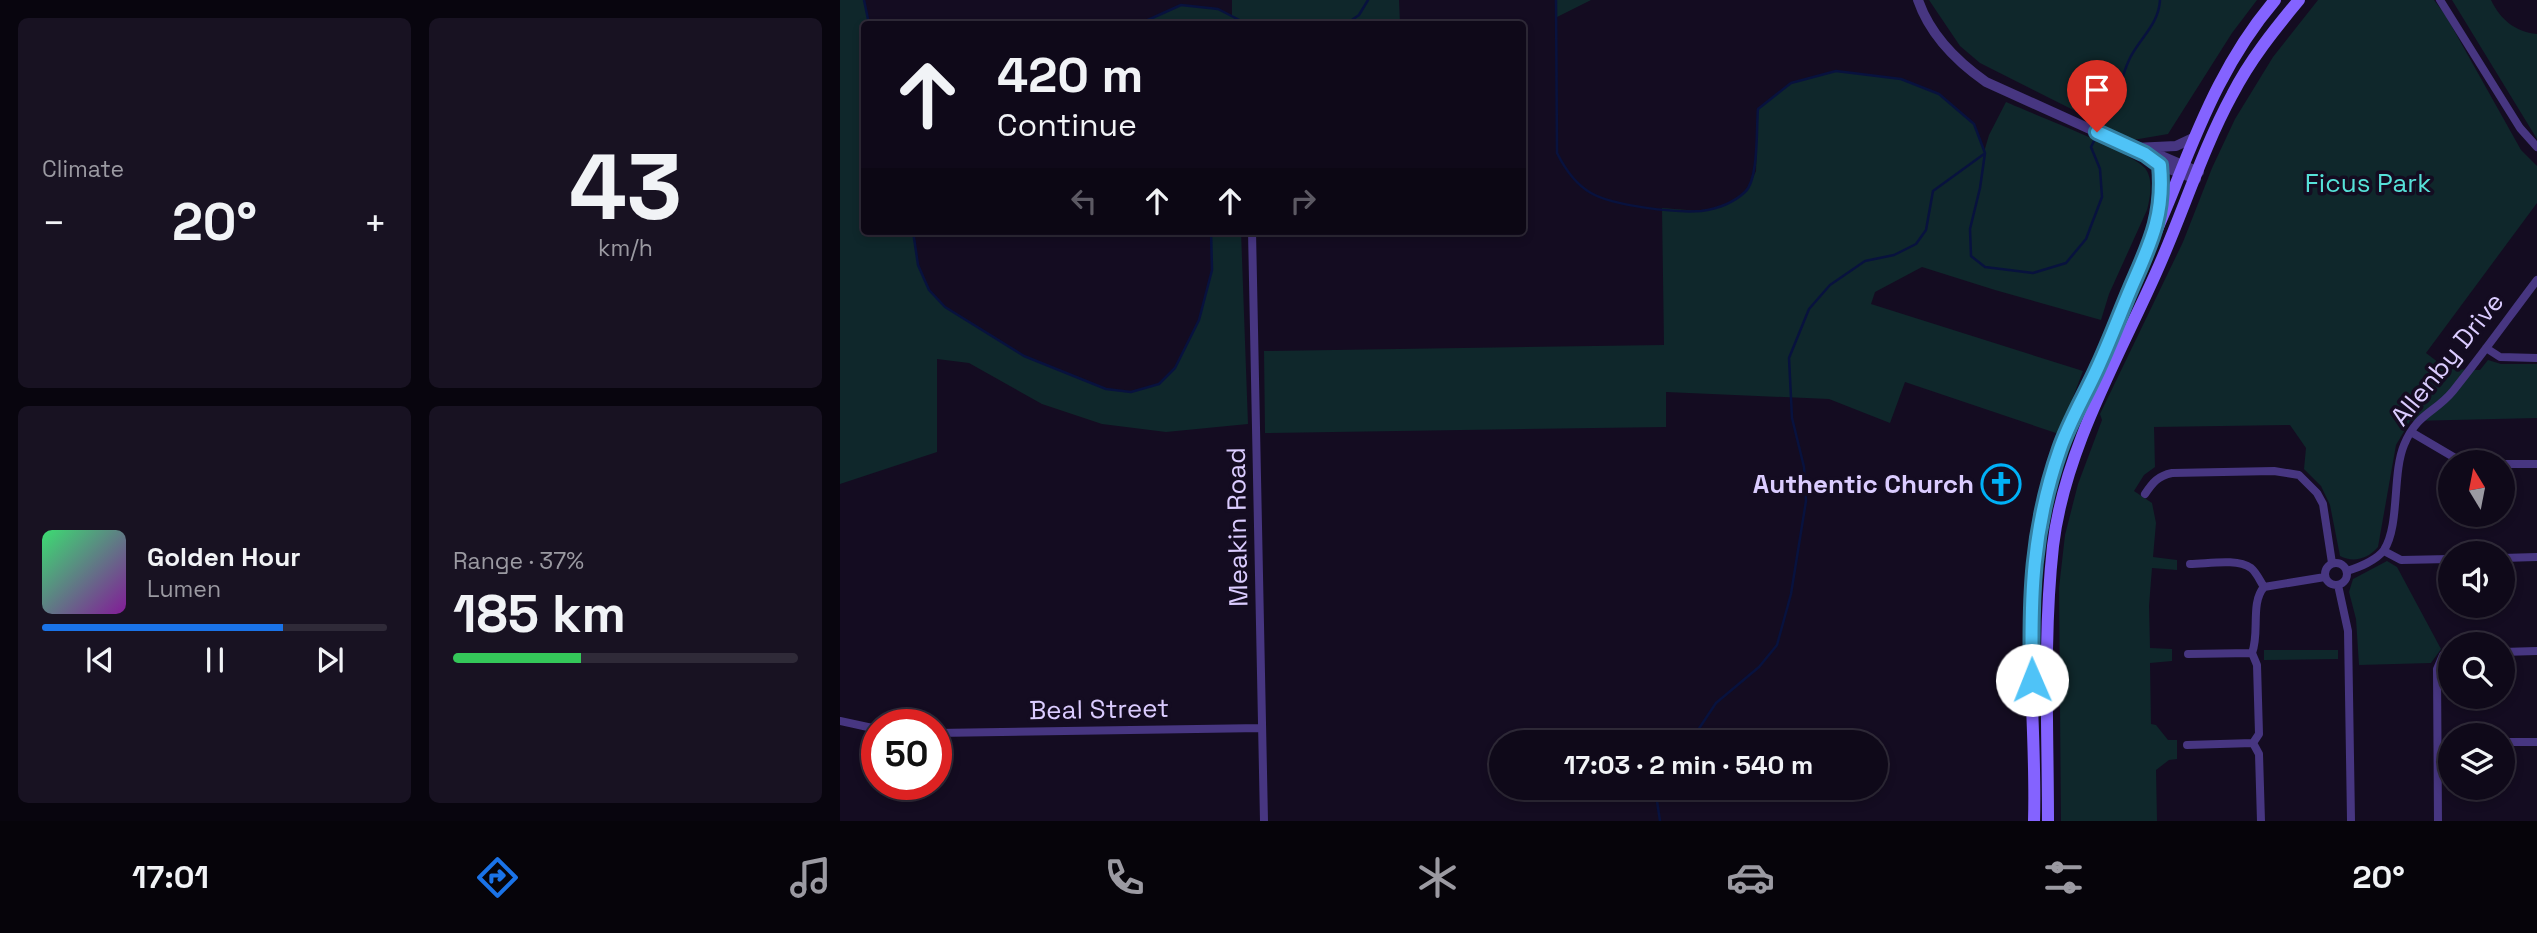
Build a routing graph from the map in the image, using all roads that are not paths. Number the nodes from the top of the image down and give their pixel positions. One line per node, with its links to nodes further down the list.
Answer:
1 (1918, 0): 7 (street)
2 (2275, 0): 5 (main road)
3 (2299, 0): 11 (main road)
4 (2440, 0): 6 (street)
5 (2193, 138): 7 (street); 10 (main road)
6 (2537, 147)
7 (2131, 148): 8 (street)
8 (2145, 154): 9 (street); 10 (street)
9 (2160, 165): 10 (street); 12 (street)
10 (2181, 169): 11 (street); 12 (main road)
11 (2197, 175): 49 (main road)
12 (2156, 229): 48 (main road)
13 (1252, 235): 39 (street, Meakin Road)
14 (2537, 280): 15 (street, Allenby Drive)
15 (2486, 348): 16 (street); 17 (street, Allenby Drive)
16 (2537, 358)
17 (2411, 432): 18 (street); 22 (street, Allenby Drive)
18 (2442, 450)
19 (2515, 464): 20 (street)
20 (2537, 464)
21 (2145, 494): 26 (street)
22 (2384, 551): 25 (street); 28 (street)
23 (2537, 557): 24 (street)
24 (2515, 558)
25 (2438, 559)
26 (2332, 563): 28 (street); 29 (street)
27 (2190, 564): 31 (street)
28 (2347, 571): 30 (street)
29 (2325, 577): 30 (street); 31 (street)
30 (2338, 585): 51 (street)
31 (2264, 587): 34 (street)
32 (2537, 651): 33 (street)
33 (2515, 652)
34 (2252, 653): 35 (street); 43 (street)
35 (2188, 654)
36 (2438, 667): 44 (street)
37 (840, 721): 38 (street)
38 (861, 726)
39 (1262, 728): 40 (street, Beal Street); 47 (street, Meakin Road)
40 (952, 733)
41 (2515, 742): 42 (street)
42 (2537, 742)
43 (2253, 743): 45 (street); 50 (street)
44 (2438, 743)
45 (2187, 745)
46 (2438, 800): 52 (street)
47 (1264, 821)
48 (2034, 821)
49 (2048, 821)
50 (2261, 821)
51 (2350, 821)
52 (2438, 821)

